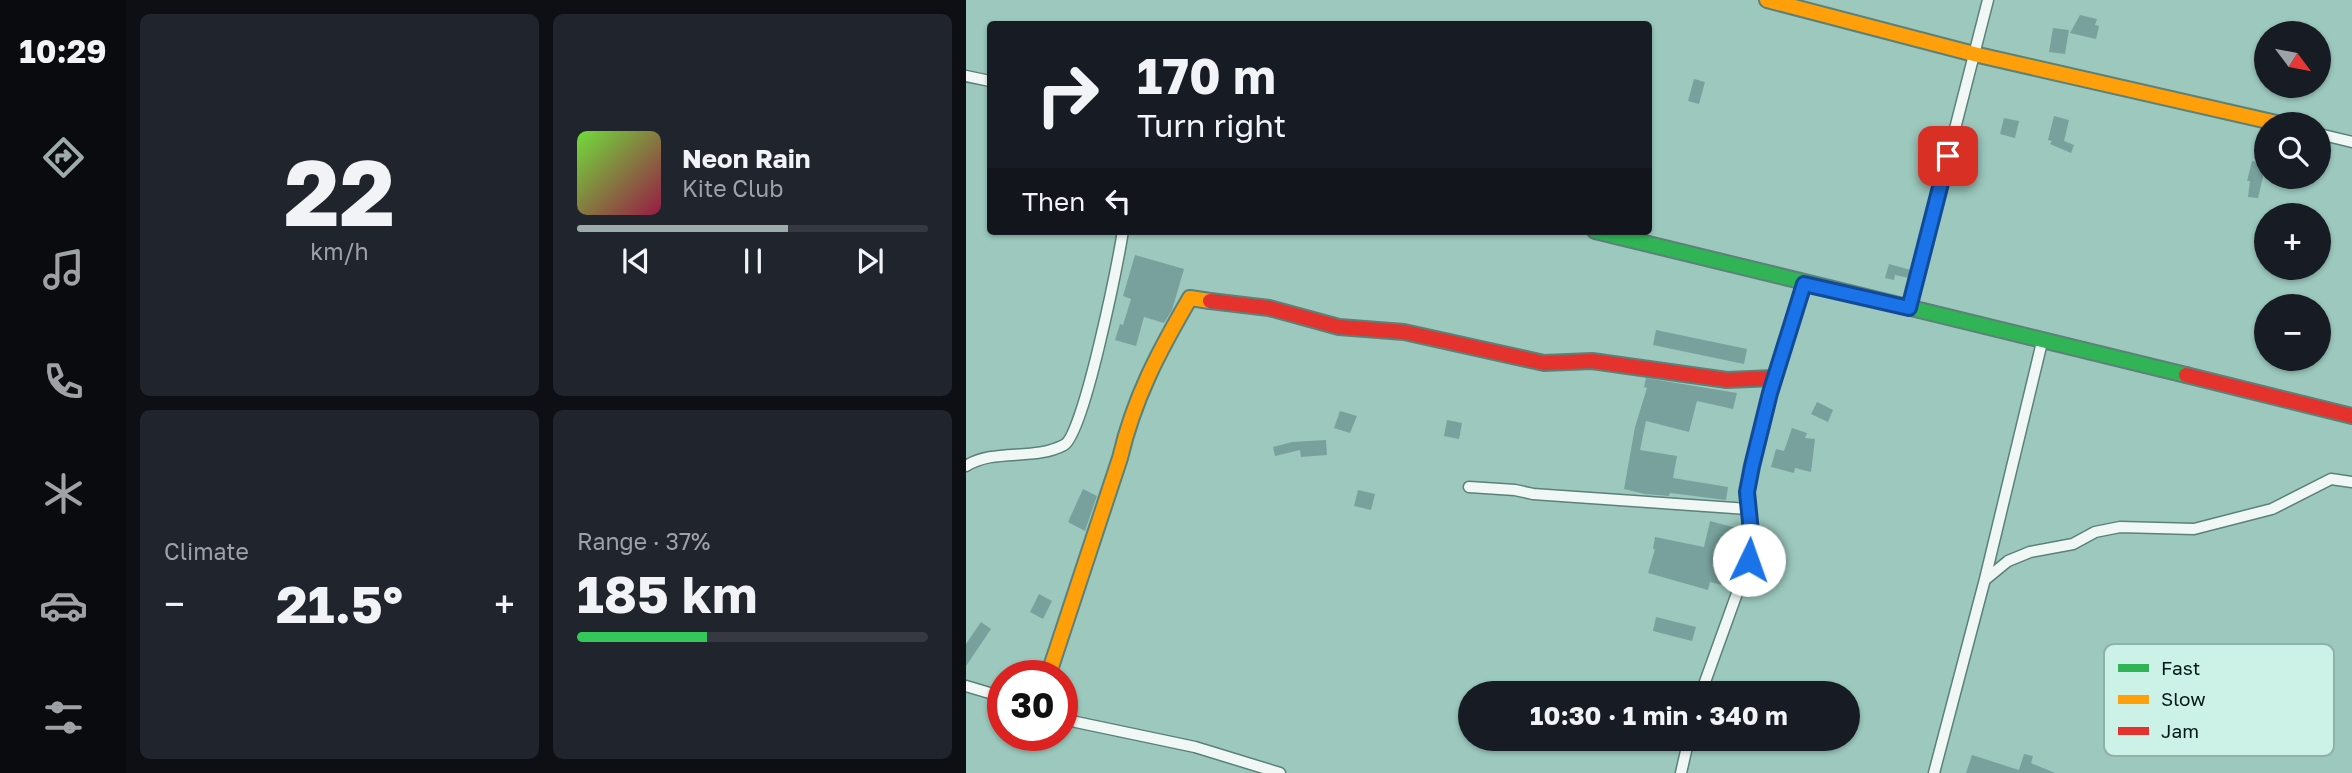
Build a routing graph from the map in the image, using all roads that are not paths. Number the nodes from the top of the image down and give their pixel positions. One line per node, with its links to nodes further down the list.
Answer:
1 (1767, 0): 3 (street)
2 (1988, 0): 3 (street)
3 (1975, 54): 6 (street); 12 (street)
4 (966, 76): 5 (street)
5 (987, 80)
6 (2254, 118)
7 (2331, 137): 8 (street)
8 (2352, 142)
9 (1122, 235): 16 (street)
10 (1611, 235): 11 (street)
11 (1804, 284): 12 (street); 14 (street)
12 (1909, 308): 13 (street)
13 (2042, 342): 15 (street); 20 (street)
14 (1774, 378): 19 (street); 21 (street)
15 (2352, 416)
16 (966, 467)
17 (2352, 482): 20 (street)
18 (1469, 487): 19 (street)
19 (1748, 509): 22 (street)
20 (1985, 579): 29 (street)
21 (1053, 660)
22 (1705, 681)
23 (966, 686): 24 (street)
24 (987, 692)
25 (1078, 722): 27 (street)
26 (1686, 751): 28 (street)
27 (1280, 773)
28 (1681, 773)
29 (1934, 773)

